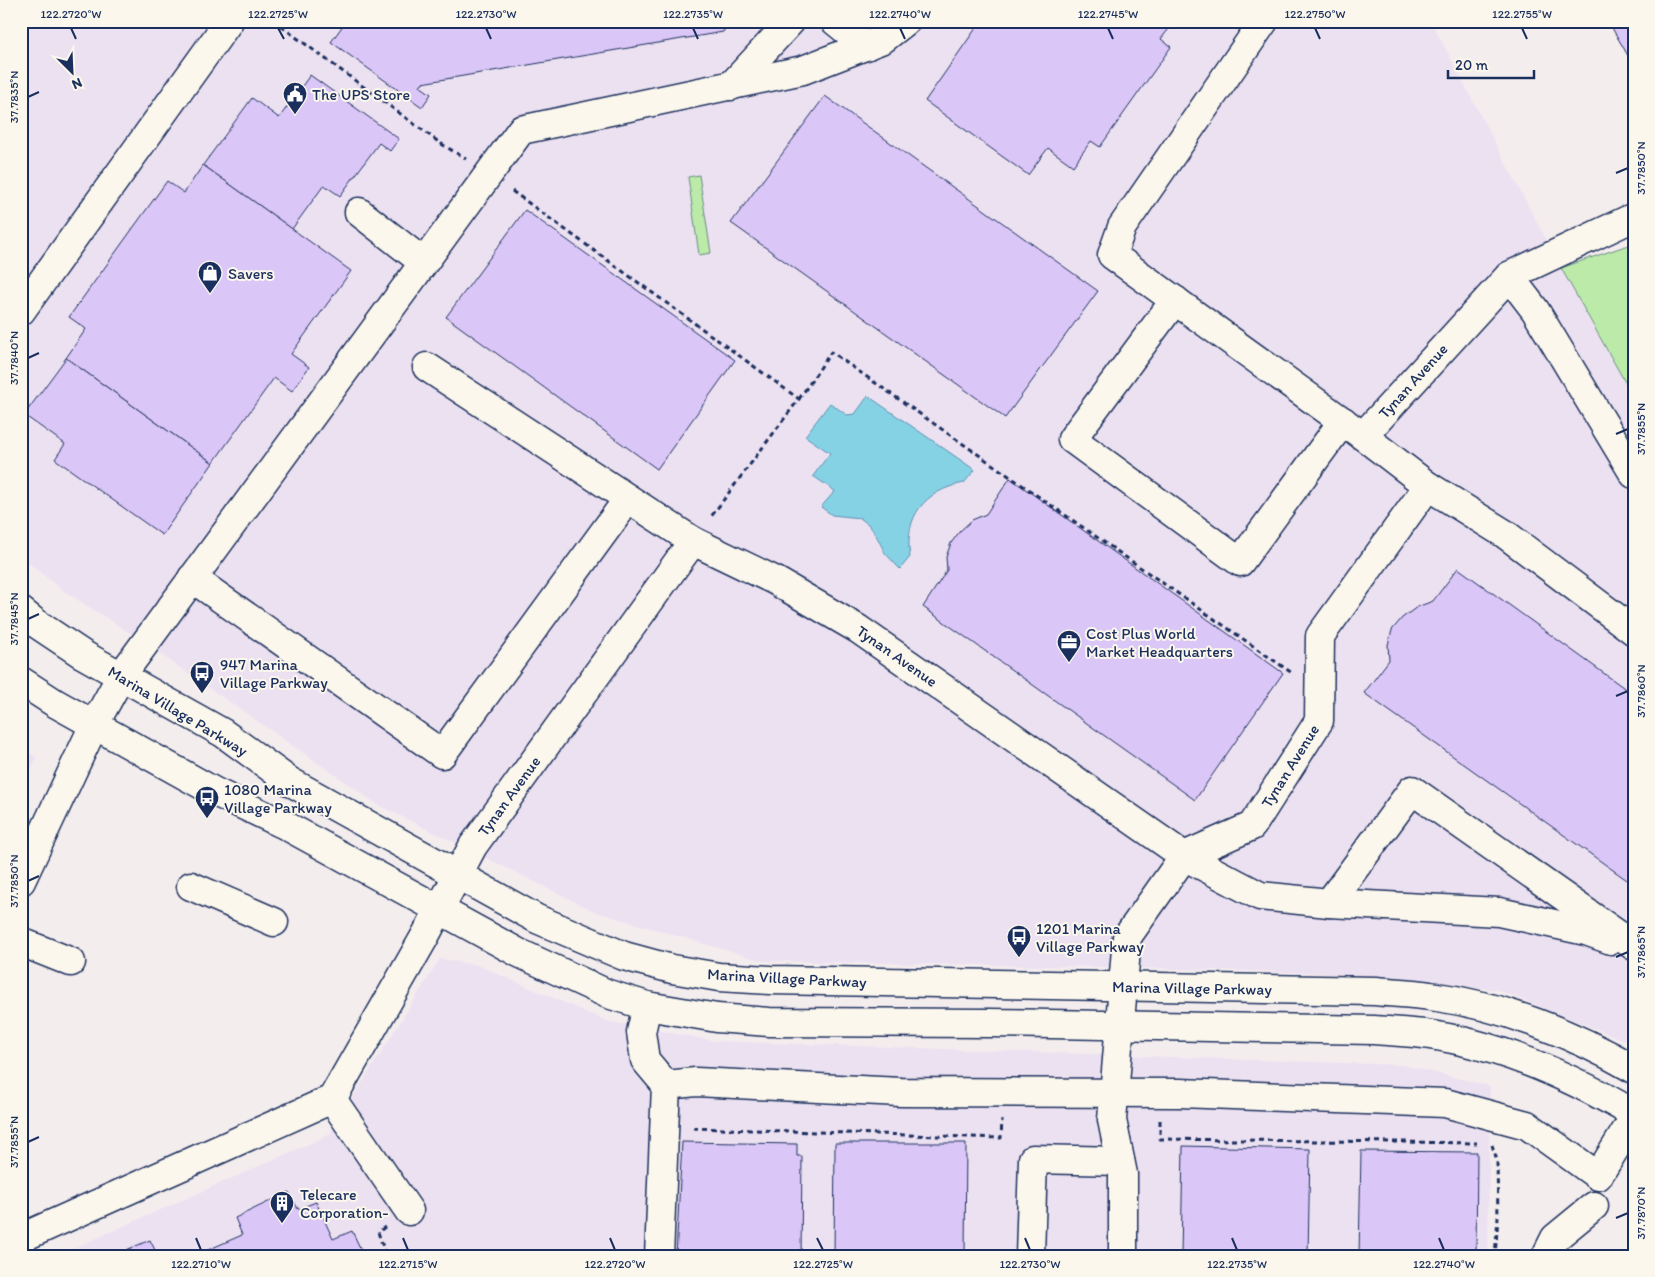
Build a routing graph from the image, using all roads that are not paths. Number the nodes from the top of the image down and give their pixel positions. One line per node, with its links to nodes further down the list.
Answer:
1 (229, 21): 13 (street)
2 (791, 21): 7 (street)
3 (835, 21): 6 (street)
4 (906, 21): 6 (street)
5 (1264, 21): 12 (street)
6 (866, 46): 7 (street)
7 (731, 86): 10 (street)
8 (359, 212): 10 (street)
9 (1634, 217): 11 (street, Tynan Avenue)
10 (423, 262): 20 (street)
11 (1510, 276): 15 (street, Tynan Avenue); 16 (street)
12 (1175, 300): 15 (street); 15 (street, Tynan Avenue)
13 (21, 311)
14 (427, 367): 18 (street, Tynan Avenue)
15 (1353, 429): 17 (street)
16 (1634, 474)
17 (1428, 486): 22 (street); 26 (street, Tynan Avenue)
18 (628, 499): 19 (street, Tynan Avenue); 20 (street)
19 (693, 541): 26 (street, Tynan Avenue); 27 (street, Tynan Avenue)
20 (192, 578): 23 (street)
21 (21, 611): 23 (street, Marina Village Parkway)
22 (1634, 631)
23 (121, 676): 25 (street); 27 (street, Marina Village Parkway)
24 (21, 681): 25 (street)
25 (94, 725): 28 (street); 31 (street)
26 (1184, 856): 30 (street); 36 (street)
27 (457, 875): 31 (street, Tynan Avenue); 36 (street, Marina Village Parkway)
28 (21, 881)
29 (191, 886): 32 (street)
30 (1329, 903): 34 (street); 34 (street)
31 (439, 910): 37 (street); 42 (street, Tynan Avenue)
32 (274, 922)
33 (21, 942): 35 (street)
34 (1634, 948)
35 (71, 962)
36 (1124, 987): 38 (street); 39 (street, Marina Village Parkway)
37 (648, 1006): 38 (street); 40 (street)
38 (1121, 1025): 41 (street); 43 (street)
39 (1634, 1069)
40 (666, 1085): 41 (street); 49 (street)
41 (1114, 1092): 44 (street); 45 (street)
42 (332, 1099): 47 (street); 48 (street)
43 (1634, 1114)
44 (1634, 1118)
45 (1120, 1161): 50 (street); 51 (street)
46 (1594, 1206): 52 (street)
47 (410, 1211)
48 (21, 1238)
49 (659, 1256)
50 (1030, 1256)
51 (1123, 1256)
52 (1546, 1256)

